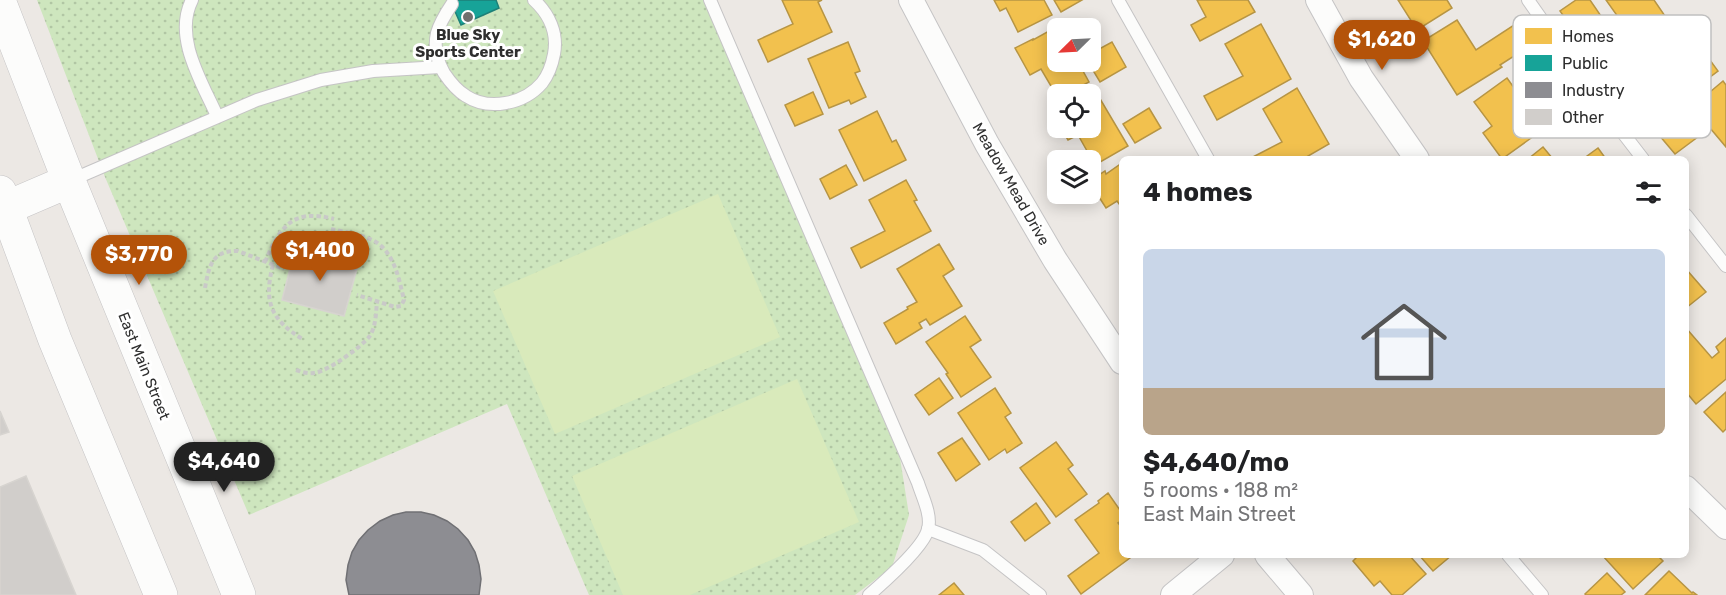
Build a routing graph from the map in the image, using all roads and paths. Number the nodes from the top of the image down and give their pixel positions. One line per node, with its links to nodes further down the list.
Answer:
1 (192, 0): 12 (lane)
2 (534, 0): 11 (lane)
3 (710, 0): 34 (lane)
4 (910, 0): 30 (street, Meadow Mead Drive)
5 (1118, 0): 14 (lane)
6 (1318, 0): 15 (street)
7 (1528, 0): 10 (lane)
8 (0, 3): 17 (main road, East Main Street)
9 (452, 4): 11 (lane)
10 (1539, 15)
11 (440, 67): 12 (lane)
12 (217, 116): 17 (lane)
13 (1627, 138): 16 (lane)
14 (1206, 156)
15 (1415, 156)
16 (1641, 156)
17 (69, 181): 18 (main road); 39 (main road, East Main Street)
18 (2, 203): 38 (main road)
19 (334, 219): 22 (path)
20 (1689, 219): 24 (lane)
21 (331, 229): 28 (path)
22 (265, 262): 23 (path); 26 (path)
23 (273, 265): 25 (path); 29 (path)
24 (1726, 266)
25 (284, 269)
26 (205, 288)
27 (357, 295): 28 (path)
28 (377, 301): 31 (path)
29 (304, 340)
30 (1119, 357)
31 (296, 370)
32 (1689, 491): 33 (street)
33 (1726, 527)
34 (928, 529): 40 (lane); 41 (lane)
35 (1218, 558): 42 (street)
36 (1270, 558): 43 (street)
37 (1511, 558): 44 (lane)
38 (161, 595)
39 (239, 595)
40 (868, 595)
41 (1040, 595)
42 (1173, 595)
43 (1301, 595)
44 (1542, 595)

